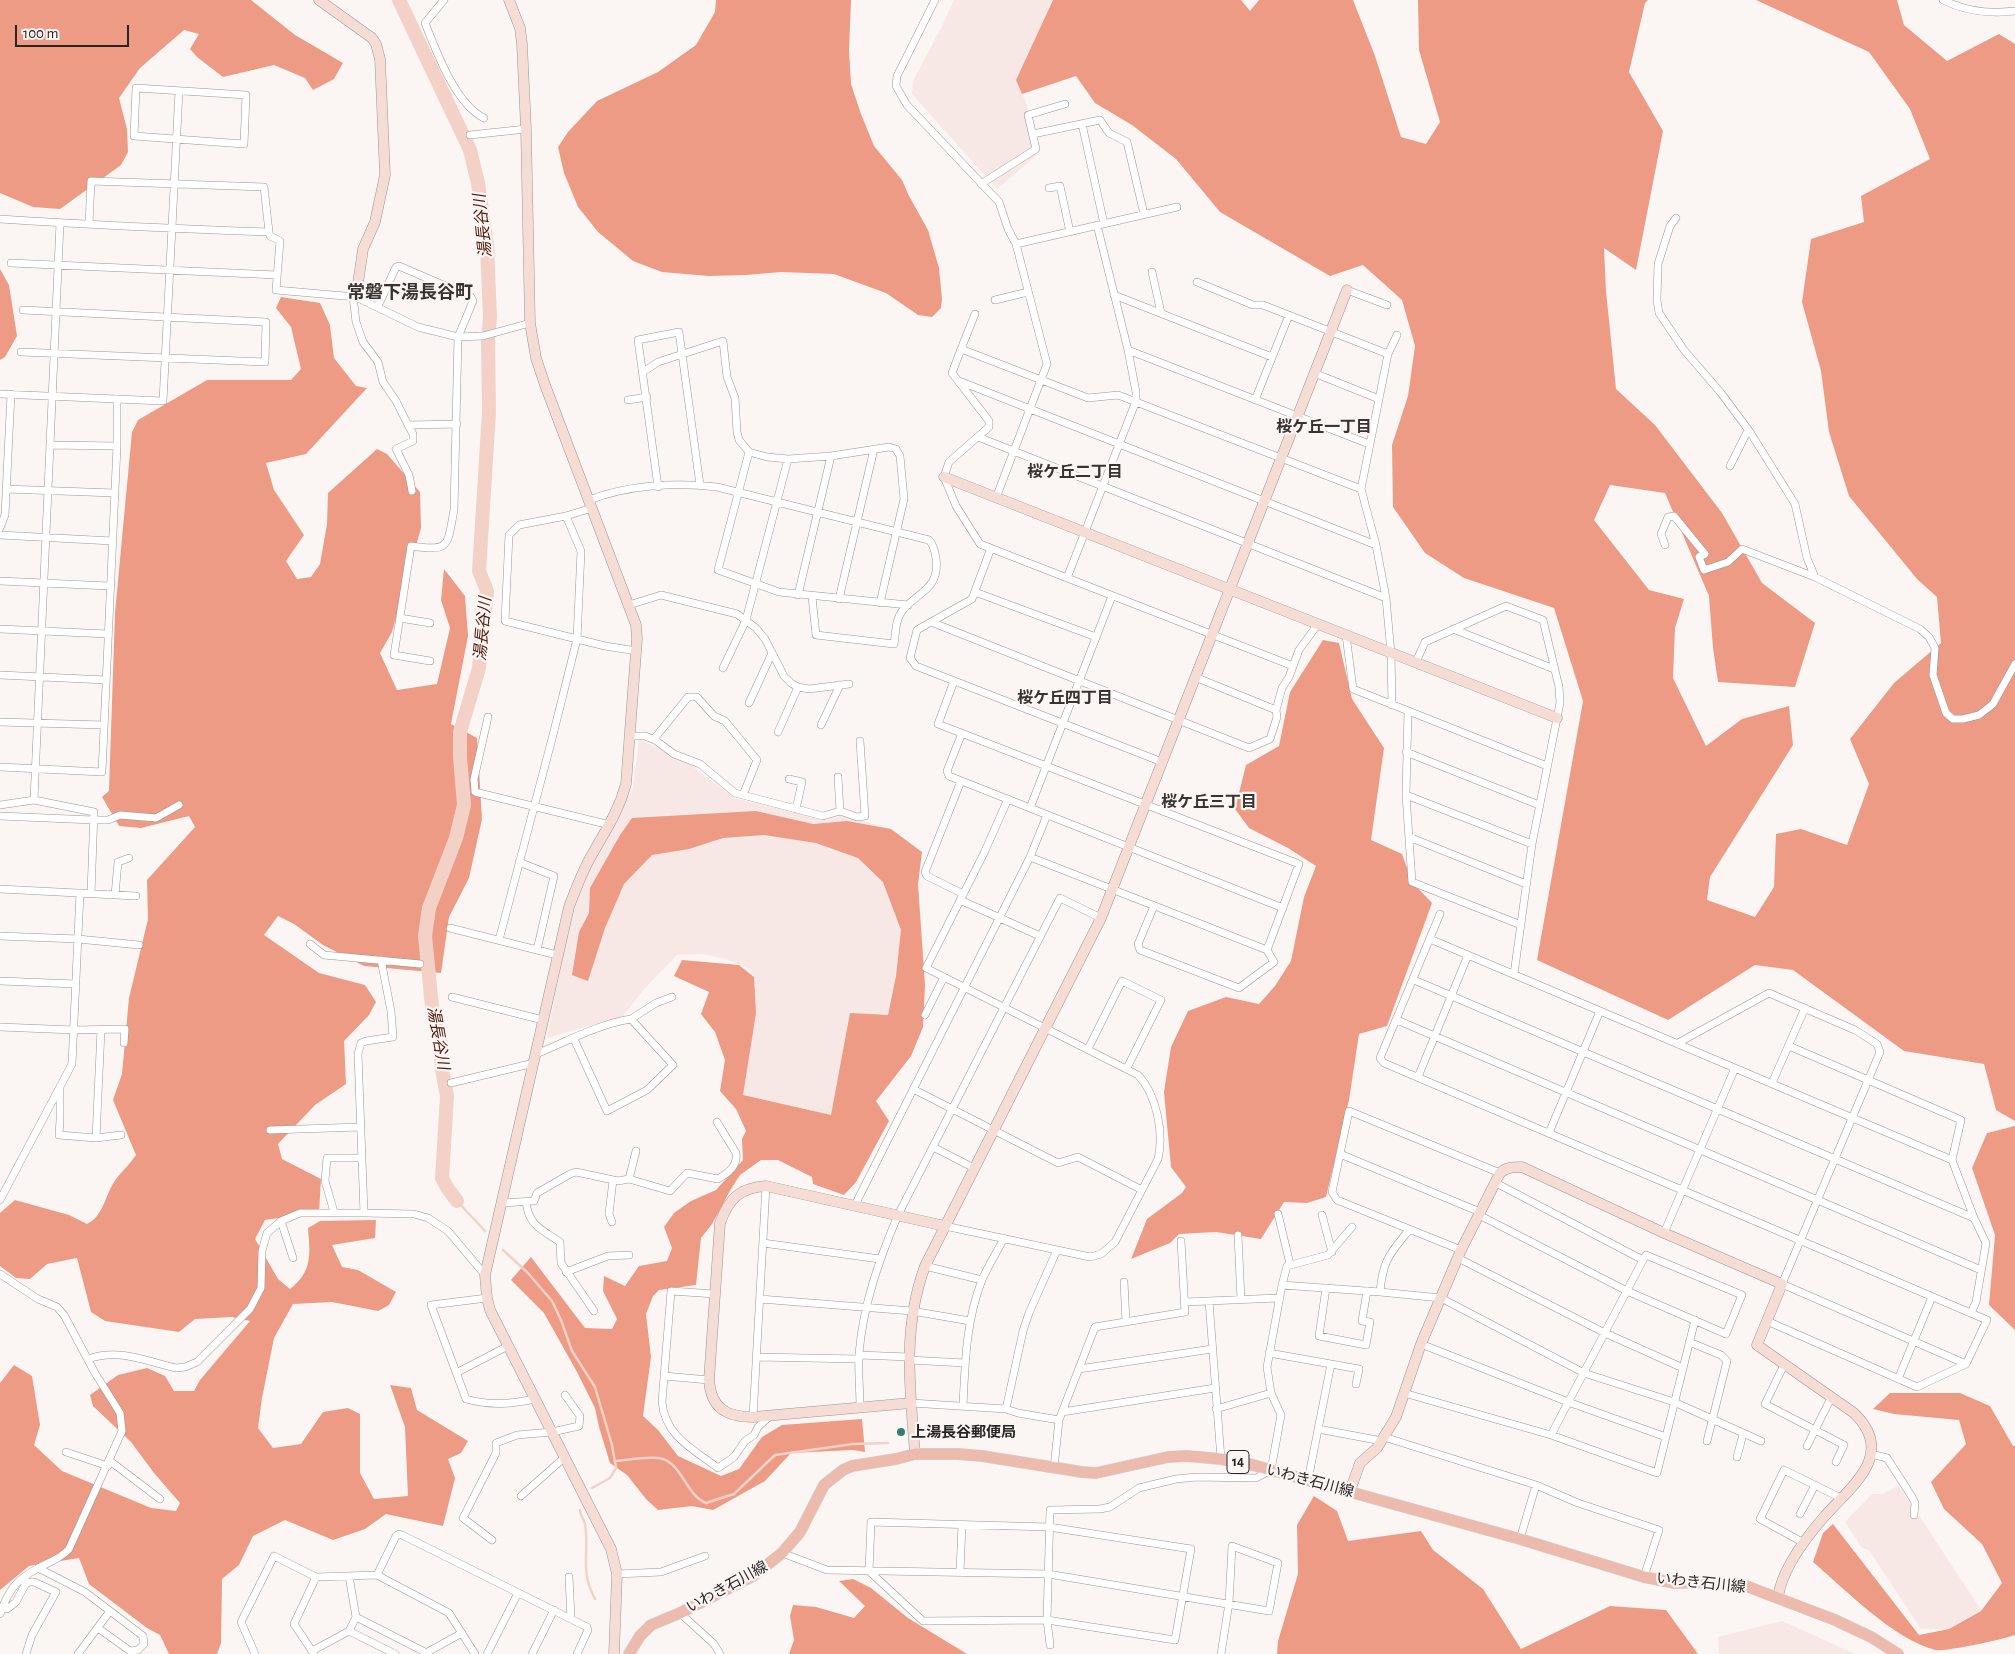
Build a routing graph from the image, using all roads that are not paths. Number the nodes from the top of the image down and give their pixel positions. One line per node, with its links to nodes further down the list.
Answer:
1 (318, 0): 38 (street)
2 (444, 0): 9 (street)
3 (509, 0): 11 (street)
4 (935, 0): 16 (street)
5 (1943, 0): 6 (street)
6 (2015, 11)
7 (178, 91): 14 (street); 14 (street); 14 (street)
8 (1065, 104): 13 (street)
9 (484, 118)
10 (1082, 124): 13 (street); 19 (street); 24 (street)
11 (526, 129): 12 (street); 48 (street)
12 (470, 134)
13 (1032, 134): 16 (street)
14 (176, 138): 15 (street)
15 (174, 184): 23 (street); 25 (street); 26 (street)
16 (980, 184): 28 (street)
17 (1049, 188): 27 (street)
18 (1177, 207): 19 (street)
19 (1144, 214): 24 (street)
20 (1676, 218): 77 (street)
21 (0, 219): 22 (street)
22 (60, 223): 23 (street); 30 (street)
23 (90, 224): 25 (street)
24 (1100, 224): 27 (street); 37 (street)
25 (172, 228): 26 (street); 31 (street)
26 (269, 232): 33 (street)
27 (1070, 232): 28 (street)
28 (1016, 244): 36 (street)
29 (10, 262): 30 (street)
30 (58, 264): 31 (street); 43 (street)
31 (170, 270): 33 (street); 47 (street)
32 (1152, 272): 45 (street)
33 (277, 275): 38 (street)
34 (1197, 282): 46 (street)
35 (1347, 290): 40 (street); 49 (street)
36 (1028, 292): 39 (street); 62 (street)
37 (1114, 295): 45 (street); 53 (street)
38 (354, 297): 41 (street); 76 (street)
39 (995, 300)
40 (1387, 305)
41 (378, 306): 51 (street); 51 (street)
42 (23, 310): 43 (street)
43 (56, 312): 47 (street); 55 (street)
44 (975, 314): 52 (street)
45 (1161, 314): 58 (street)
46 (1289, 315): 49 (street); 58 (street)
47 (167, 316): 59 (street); 59 (street)
48 (530, 323): 51 (street); 103 (street)
49 (1330, 332): 57 (street); 61 (street)
50 (1397, 335): 57 (street)
51 (458, 337): 75 (street)
52 (961, 349): 62 (street); 63 (street)
53 (1128, 350): 71 (street); 72 (street)
54 (21, 352): 55 (street)
55 (54, 354): 59 (street); 66 (street)
56 (683, 354): 60 (street); 60 (street); 84 (street); 91 (street)
57 (1388, 354): 68 (street)
58 (1272, 357): 71 (street)
59 (166, 359): 69 (street)
60 (644, 372): 67 (street)
61 (1314, 373): 68 (street); 74 (street)
62 (1041, 380): 72 (street); 73 (street)
63 (958, 381): 73 (street); 78 (street)
64 (0, 394): 65 (street)
65 (11, 394): 66 (street); 94 (street)
66 (52, 396): 69 (street); 81 (street)
67 (646, 397): 70 (street); 93 (street)
68 (1378, 399): 80 (street)
69 (117, 400): 82 (street)
70 (628, 400)
71 (1255, 400): 74 (street)
72 (1136, 402): 79 (street); 87 (street)
73 (1030, 409): 79 (street); 85 (street)
74 (1298, 416): 80 (street); 87 (street)
75 (457, 424): 76 (street); 133 (street)
76 (408, 425): 97 (street)
77 (1750, 432): 89 (street); 117 (street)
78 (978, 437): 85 (street); 90 (street)
79 (1119, 444): 92 (street); 101 (street)
80 (1369, 444): 95 (street)
81 (50, 445): 82 (street); 96 (street)
82 (117, 446): 99 (street)
83 (874, 449): 86 (street); 106 (street); 108 (street)
84 (749, 452): 88 (street); 98 (street)
85 (1014, 452): 92 (street); 100 (street)
86 (831, 456): 88 (street); 104 (street)
87 (1281, 458): 95 (street); 101 (street)
88 (788, 459): 102 (street)
89 (1730, 466)
90 (944, 477): 100 (street); 116 (street)
91 (700, 485): 93 (street); 98 (street)
92 (1102, 486): 109 (street); 113 (street)
93 (658, 487): 103 (street)
94 (6, 489): 96 (street); 107 (street)
95 (1361, 489): 114 (street)
96 (48, 490): 99 (street); 111 (street)
97 (412, 491)
98 (738, 492): 102 (street); 121 (street)
99 (114, 493): 112 (street)
100 (996, 498): 109 (street)
101 (1264, 501): 113 (street); 114 (street)
102 (777, 502): 104 (street); 121 (street)
103 (590, 504): 105 (street); 131 (street)
104 (818, 512): 106 (street); 125 (street)
105 (566, 516): 145 (street); 145 (street)
106 (857, 522): 108 (street); 129 (street)
107 (0, 528)
108 (896, 532): 130 (street); 132 (street)
109 (1084, 532): 118 (street); 123 (street)
110 (0, 535): 111 (street)
111 (46, 537): 112 (street); 120 (street)
112 (112, 541): 122 (street)
113 (1248, 544): 123 (street); 128 (street)
114 (1376, 545): 128 (street)
115 (1665, 545): 117 (street)
116 (991, 548): 118 (street); 124 (street)
117 (1815, 577): 151 (street)
118 (1067, 578): 126 (street)
119 (0, 581): 120 (street)
120 (44, 584): 122 (street); 140 (street)
121 (756, 584): 125 (street); 134 (street)
122 (109, 586): 141 (street)
123 (1230, 589): 137 (street); 142 (street)
124 (975, 592): 135 (street); 144 (street)
125 (798, 595): 127 (street)
126 (1112, 596): 142 (street); 144 (street)
127 (812, 597): 129 (street); 132 (street)
128 (1386, 598): 147 (street)
129 (839, 599): 130 (street)
130 (880, 603): 132 (street)
131 (629, 605): 134 (street); 146 (street)
132 (908, 605)
133 (400, 618): 136 (street); 149 (street)
134 (746, 620): 148 (street); 153 (street)
135 (931, 622): 159 (street); 160 (street)
136 (430, 623)
137 (1318, 624): 143 (street); 152 (street)
138 (0, 629): 140 (street)
139 (1453, 629): 150 (street); 154 (street); 154 (street)
140 (42, 630): 141 (street); 156 (street)
141 (108, 634): 158 (street)
142 (1212, 634): 152 (street); 157 (street)
143 (1346, 635): 147 (street); 165 (street)
144 (1096, 637): 159 (street)
145 (577, 639): 146 (street); 198 (street)
146 (637, 651): 178 (street)
147 (1391, 652): 150 (street); 165 (street)
148 (772, 653): 163 (street); 164 (street)
149 (430, 660)
150 (1416, 662): 169 (street)
151 (2015, 664)
152 (1293, 666): 166 (street)
153 (723, 668)
154 (1554, 669): 169 (street)
155 (0, 675): 156 (street)
156 (40, 677): 158 (street); 173 (street)
157 (1195, 677): 166 (street); 170 (street)
158 (106, 680): 174 (street)
159 (1079, 680): 170 (street); 172 (street)
160 (954, 681): 172 (street); 177 (street)
161 (849, 684): 162 (street)
162 (840, 685): 163 (street); 175 (street)
163 (798, 687): 176 (street)
164 (749, 703)
165 (1392, 705): 167 (street)
166 (1276, 710): 170 (street)
167 (1408, 711): 181 (street); 184 (street)
168 (488, 717): 198 (street)
169 (1557, 718): 184 (street)
170 (1178, 720): 182 (street)
171 (0, 722): 173 (street)
172 (1063, 723): 182 (street); 183 (street)
173 (38, 724): 174 (street); 186 (street)
174 (104, 725): 186 (street)
175 (821, 725)
176 (778, 732)
177 (962, 733): 183 (street); 189 (street)
178 (629, 736): 179 (street); 205 (street)
179 (654, 739): 190 (street); 190 (street)
180 (860, 742): 201 (street)
181 (1406, 752): 191 (street); 197 (street)
182 (1162, 762): 195 (street)
183 (1046, 766): 195 (street); 199 (street)
184 (1547, 766): 197 (street)
185 (0, 767): 186 (street)
186 (36, 769): 193 (street)
187 (838, 777): 201 (street)
188 (789, 778): 200 (street)
189 (960, 781): 192 (street); 219 (street)
190 (743, 795): 200 (street)
191 (1406, 795): 206 (street); 207 (street)
192 (1008, 799): 199 (street); 219 (street)
193 (34, 800): 196 (street); 204 (street)
194 (179, 804): 204 (street)
195 (1145, 804): 208 (street); 221 (street)
196 (0, 805)
197 (1539, 805): 207 (street)
198 (534, 807): 205 (street); 211 (street)
199 (1030, 808): 202 (street)
200 (796, 809): 201 (street)
201 (840, 811)
202 (1047, 815): 208 (street); 209 (street)
203 (0, 816): 204 (street)
204 (93, 820): 216 (street)
205 (610, 825): 237 (street)
206 (1409, 837): 212 (street); 225 (street)
207 (1532, 844): 212 (street)
208 (1129, 847): 214 (street); 221 (street)
209 (1030, 857): 214 (street); 223 (street)
210 (129, 858): 217 (street)
211 (519, 862): 231 (street); 234 (street)
212 (1526, 884): 225 (street)
213 (0, 889): 215 (street)
214 (1112, 890): 220 (street); 224 (street)
215 (80, 893): 216 (street); 230 (street)
216 (91, 893): 217 (street)
217 (115, 895): 218 (street)
218 (136, 896)
219 (962, 897): 223 (street); 241 (street)
220 (1154, 906): 235 (street); 235 (street)
221 (1283, 908): 235 (street)
222 (1440, 914): 229 (street)
223 (1000, 918): 228 (street); 245 (street)
224 (1101, 918): 228 (street); 257 (street)
225 (1521, 925): 240 (street)
226 (450, 928): 231 (street)
227 (0, 936): 230 (street)
228 (1040, 936): 249 (street)
229 (1430, 938): 236 (street); 242 (street)
230 (78, 940): 233 (street); 244 (street)
231 (499, 940): 234 (street)
232 (310, 944): 238 (street)
233 (139, 945)
234 (536, 950): 237 (street)
235 (1267, 950)
236 (1468, 954): 240 (street); 246 (street)
237 (557, 955): 253 (street)
238 (381, 960): 239 (street); 281 (street)
239 (420, 964)
240 (1514, 974): 251 (street)
241 (944, 977): 245 (street); 252 (street)
242 (1414, 980): 246 (street); 255 (street)
243 (0, 981): 244 (street)
244 (76, 984): 258 (street)
245 (964, 987): 249 (street); 275 (street)
246 (1451, 996): 260 (street); 266 (street)
247 (452, 997): 253 (street)
248 (672, 997): 254 (street)
249 (1004, 1007): 257 (street); 278 (street)
250 (1804, 1008): 263 (street); 264 (street); 271 (street)
251 (1600, 1011): 263 (street); 266 (street)
252 (925, 1015)
253 (543, 1020): 267 (street)
254 (630, 1020): 261 (street); 261 (street)
255 (1397, 1020): 260 (street); 270 (street)
256 (0, 1027): 258 (street)
257 (1046, 1028): 265 (street); 283 (street)
258 (74, 1030): 259 (street); 274 (street)
259 (101, 1030): 262 (street); 286 (street)
260 (1435, 1036): 270 (street); 276 (street)
261 (574, 1039): 267 (street)
262 (124, 1043)
263 (1678, 1043): 269 (street)
264 (1789, 1046): 271 (street); 273 (street)
265 (1088, 1049): 268 (street); 268 (street)
266 (1583, 1052): 276 (street); 277 (street)
267 (535, 1059): 272 (street); 305 (street)
268 (1127, 1068): 300 (street)
269 (1735, 1068): 273 (street); 277 (street)
270 (1418, 1077): 284 (street)
271 (1868, 1080): 279 (street); 293 (street)
272 (451, 1083)
273 (1772, 1083): 279 (street)
274 (60, 1089): 286 (street); 302 (street)
275 (913, 1089): 278 (street); 306 (street)
276 (1566, 1092): 284 (street); 288 (street)
277 (1717, 1109): 288 (street); 292 (street)
278 (952, 1110): 283 (street); 287 (street)
279 (1853, 1118): 292 (street); 293 (street)
280 (718, 1122): 297 (street)
281 (361, 1127): 282 (street); 291 (street)
282 (270, 1130)
283 (992, 1130): 294 (street); 300 (street)
284 (1549, 1133): 301 (street)
285 (121, 1135): 286 (street)
286 (96, 1138)
287 (933, 1147): 294 (street); 311 (street)
288 (1700, 1150): 301 (street); 303 (street)
289 (636, 1151): 297 (street)
290 (1340, 1154): 295 (street); 309 (street); 318 (street)
291 (362, 1158): 307 (street); 308 (street)
292 (1835, 1159): 303 (street); 313 (street)
293 (1952, 1160): 313 (street)
294 (974, 1168): 316 (street)
295 (1500, 1173): 298 (street); 319 (street)
296 (613, 1180): 297 (street); 304 (street); 315 (street)
297 (629, 1180)
298 (1496, 1183): 309 (street); 331 (street)
299 (766, 1186): 306 (street); 324 (street); 346 (street)
300 (1142, 1190): 325 (street)
301 (1682, 1190): 319 (street); 322 (street)
302 (0, 1200)
303 (1818, 1200): 322 (street); 334 (street)
304 (526, 1202): 305 (street); 335 (street)
305 (502, 1203): 337 (street)
306 (855, 1205): 311 (street)
307 (334, 1212): 308 (street); 314 (street)
308 (364, 1212): 337 (street)
309 (1480, 1213): 327 (street); 345 (street)
310 (1278, 1214): 332 (street)
311 (898, 1215): 316 (street); 330 (street)
312 (1322, 1215): 326 (street)
313 (1974, 1218): 334 (street)
314 (281, 1221): 329 (street); 372 (street)
315 (612, 1222)
316 (945, 1226): 321 (street); 333 (street)
317 (1352, 1227): 326 (street)
318 (1409, 1230): 327 (street); 344 (street)
319 (1664, 1233): 340 (street)
320 (1238, 1235): 352 (street)
321 (1004, 1238): 325 (street); 338 (street)
322 (1800, 1240): 340 (street); 347 (street)
323 (1181, 1241): 354 (street)
324 (764, 1243): 330 (street); 351 (street)
325 (1057, 1250): 397 (street)
326 (1332, 1252): 332 (street)
327 (1460, 1254): 350 (street); 363 (street)
328 (629, 1255): 335 (street)
329 (293, 1258)
330 (880, 1259): 355 (street)
331 (1643, 1260): 345 (street); 359 (street)
332 (1290, 1264): 341 (street)
333 (925, 1266): 338 (street); 357 (street)
334 (1981, 1270): 358 (street)
335 (566, 1272): 356 (street)
336 (0, 1274): 372 (street)
337 (486, 1275): 348 (street)
338 (982, 1280): 360 (street)
339 (1124, 1282): 362 (street)
340 (1782, 1284): 361 (street); 364 (street)
341 (1282, 1285): 342 (street); 349 (street)
342 (1326, 1288): 343 (street); 343 (street)
343 (1367, 1291): 344 (street)
344 (1380, 1292): 350 (street)
345 (1627, 1292): 359 (street); 363 (street)
346 (715, 1294): 382 (street); 384 (street)
347 (1932, 1296): 358 (street); 364 (street)
348 (486, 1298): 367 (street); 380 (street)
349 (1278, 1298): 352 (street); 369 (street)
350 (1441, 1298): 366 (street); 381 (street)
351 (760, 1299): 355 (street); 370 (street)
352 (1242, 1300): 353 (street)
353 (1209, 1301): 354 (street); 368 (street)
354 (1184, 1302): 362 (street)
355 (865, 1306): 357 (street); 371 (street)
356 (594, 1310)
357 (912, 1311): 360 (street); 373 (street)
358 (1971, 1313): 376 (street)
359 (1694, 1320): 365 (street)
360 (970, 1321): 374 (street)
361 (1766, 1321): 377 (street); 383 (street)
362 (1126, 1322): 379 (street)
363 (1604, 1334): 378 (street); 381 (street)
364 (1914, 1341): 376 (street); 383 (street)
365 (1689, 1342): 378 (street); 403 (street)
366 (1421, 1344): 388 (street); 392 (street)
367 (508, 1346): 380 (street); 391 (street)
368 (1212, 1348): 379 (street); 386 (street)
369 (1269, 1352): 375 (street); 387 (street)
370 (756, 1357): 371 (street); 401 (street)
371 (859, 1357): 373 (street); 396 (street)
372 (88, 1359): 421 (street)
373 (909, 1359): 374 (street); 394 (street)
374 (965, 1363): 395 (street)
375 (1331, 1364): 385 (street); 404 (street)
376 (1966, 1364): 383 (street)
377 (1784, 1365): 390 (street); 405 (street)
378 (1683, 1368): 393 (street)
379 (1078, 1369): 399 (street)
380 (456, 1373): 391 (street)
381 (1584, 1373): 392 (street); 393 (street)
382 (664, 1376): 384 (street); 400 (street)
383 (1898, 1379)
384 (709, 1380): 401 (street)
385 (1356, 1384)
386 (1215, 1388): 398 (street); 399 (street)
387 (1271, 1393): 398 (street); 423 (street)
388 (1404, 1393): 408 (street); 410 (street)
389 (565, 1395): 406 (street)
390 (1831, 1398): 405 (street); 416 (street)
391 (535, 1399): 406 (street)
392 (1568, 1402): 408 (street); 409 (street)
393 (1674, 1402): 403 (street); 409 (street)
394 (911, 1403): 395 (street); 396 (street); 415 (street)
395 (963, 1406): 397 (street)
396 (860, 1408): 400 (street)
397 (1006, 1409): 402 (street)
398 (1216, 1409): 419 (street)
399 (1062, 1412): 402 (street)
400 (771, 1416): 401 (street)
401 (753, 1417)
402 (1059, 1420): 422 (street)
403 (1712, 1420): 407 (street); 411 (street)
404 (1318, 1429): 410 (street); 424 (street)
405 (1815, 1430): 413 (street); 420 (street)
406 (552, 1432): 417 (street); 436 (street)
407 (1743, 1434): 412 (street); 418 (street)
408 (1551, 1435): 409 (street)
409 (1666, 1437)
410 (1383, 1439): 425 (street); 427 (street)
411 (1707, 1441)
412 (1760, 1441)
413 (1807, 1446)
414 (66, 1452): 421 (street)
415 (915, 1454): 422 (main road, いわき石川線 / 14); 438 (main road, いわき石川線 / 14)
416 (1871, 1454): 429 (street); 432 (street)
417 (565, 1457): 428 (street); 443 (street)
418 (1737, 1457)
419 (1220, 1459): 422 (main road, いわき石川線 / 14); 423 (main road, いわき石川線 / 14)
420 (1836, 1462)
421 (109, 1464): 430 (street); 440 (street)
422 (1054, 1468)
423 (1271, 1470): 424 (main road, いわき石川線 / 14); 434 (street)
424 (1308, 1480): 427 (main road, いわき石川線 / 14)
425 (1536, 1485): 435 (street); 449 (street)
426 (1815, 1485): 429 (street); 431 (street); 437 (street)
427 (1350, 1491): 435 (main road, いわき石川線 / 14)
428 (521, 1496)
429 (1841, 1498): 437 (street)
430 (160, 1499)
431 (1800, 1514)
432 (1914, 1515)
433 (962, 1526): 434 (street); 441 (street); 442 (street)
434 (1050, 1527): 444 (street); 451 (street)
435 (1520, 1539): 449 (main road, いわき石川線 / 14)
436 (492, 1540)
437 (1804, 1543): 452 (street)
438 (782, 1553): 441 (street); 457 (main road, いわき石川線 / 14)
439 (705, 1556): 443 (street)
440 (38, 1568): 454 (street); 456 (street)
441 (869, 1571): 442 (street); 460 (street)
442 (960, 1572): 444 (street)
443 (618, 1574): 475 (street)
444 (1048, 1574): 451 (street); 460 (street)
445 (377, 1575): 446 (street); 450 (street); 463 (street)
446 (349, 1576): 447 (street); 458 (street)
447 (316, 1577): 465 (street); 466 (street)
448 (569, 1577): 459 (street)
449 (1644, 1577): 452 (main road, いわき石川線 / 14)
450 (518, 1593): 455 (street); 472 (street)
451 (1182, 1596): 453 (street); 460 (street)
452 (1778, 1597): 479 (main road, いわき石川線 / 14)
453 (1229, 1603): 453 (street); 478 (street)
454 (1, 1610): 468 (street)
455 (554, 1610): 459 (street); 473 (street)
456 (110, 1611): 461 (street); 461 (street)
457 (680, 1613): 476 (main road, いわき石川線 / 14); 477 (street)
458 (356, 1617): 462 (street); 467 (street)
459 (570, 1619): 474 (street)
460 (1047, 1620): 464 (street)
461 (98, 1628): 469 (street)
462 (349, 1631): 466 (street); 470 (street)
463 (462, 1632): 467 (street); 471 (street)
464 (1050, 1645)
465 (252, 1652)
466 (313, 1652)
467 (425, 1653)
468 (26, 1654)
469 (78, 1654)
470 (395, 1654)
471 (475, 1654)
472 (487, 1654)
473 (532, 1654)
474 (576, 1654)
475 (614, 1654)
476 (629, 1654)
477 (720, 1654)
478 (1221, 1654)
479 (1898, 1654)

